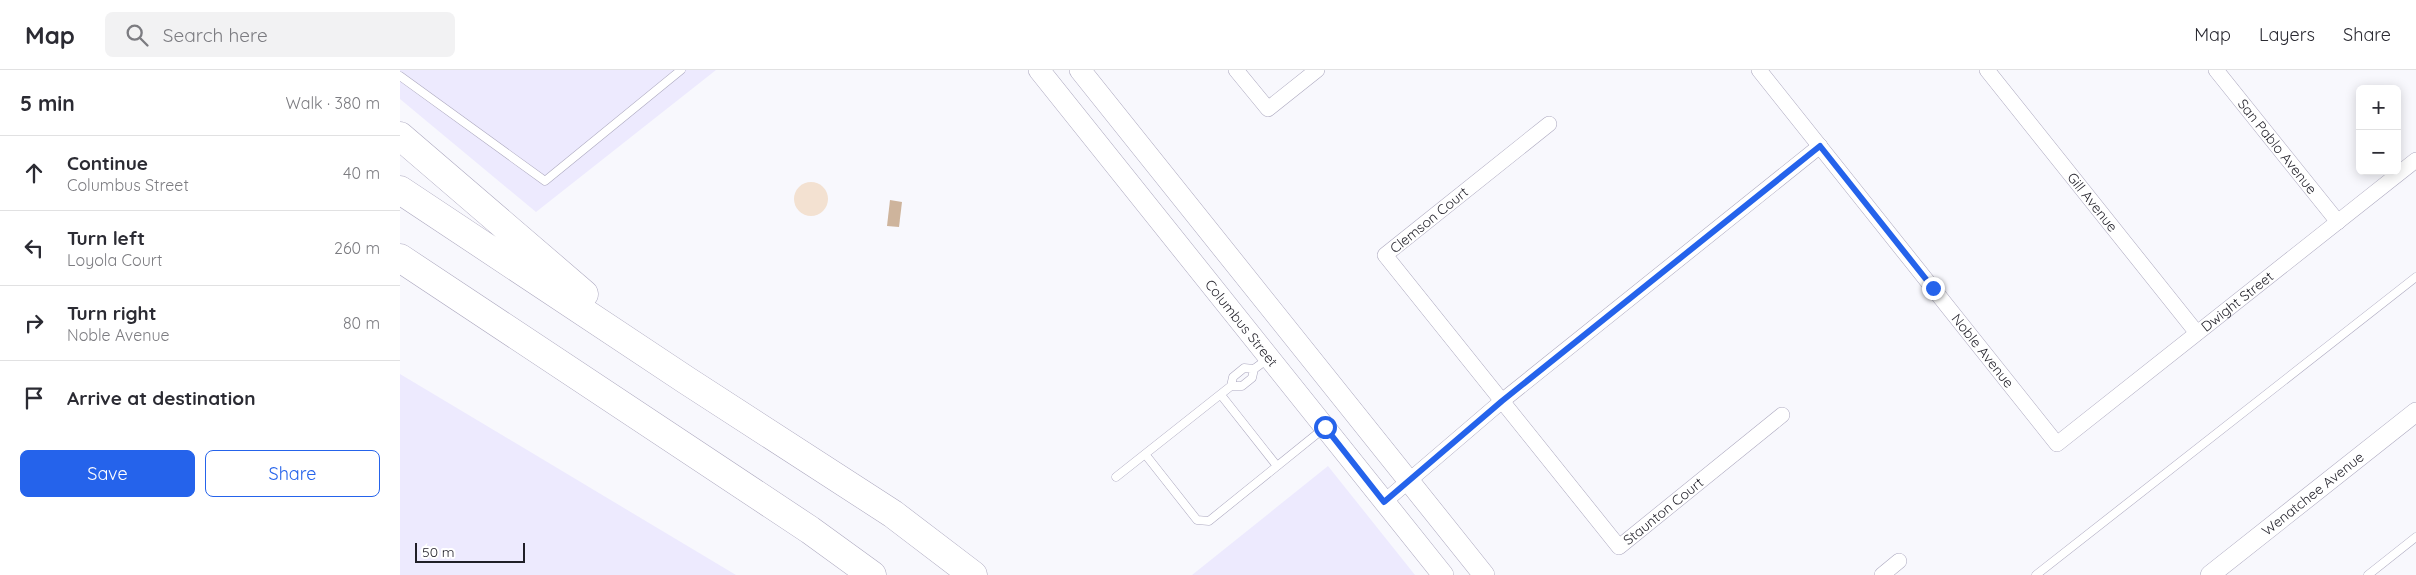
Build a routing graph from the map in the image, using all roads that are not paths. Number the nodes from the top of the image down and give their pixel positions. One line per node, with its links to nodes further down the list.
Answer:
1 (681, 70): 9 (lane)
2 (1039, 70): 20 (main road, Columbus Street)
3 (1080, 70): 33 (main road)
4 (1236, 70): 5 (street)
5 (1317, 70)
6 (1759, 70): 12 (street, Noble Avenue)
7 (1988, 70): 19 (street, Gill Avenue)
8 (2216, 70): 15 (street, San Pablo Avenue)
9 (400, 76)
10 (1549, 124): 25 (street, Clemson Court)
11 (400, 136): 22 (highway)
12 (1820, 146): 25 (street); 29 (street, Noble Avenue)
13 (2416, 160): 15 (street, Dwight Street)
14 (400, 190): 22 (highway)
15 (2338, 222): 19 (street, Dwight Street)
16 (400, 258): 21 (highway)
17 (2416, 277): 42 (lane)
18 (400, 282): 21 (highway)
19 (2198, 333): 29 (street, Dwight Street)
20 (1261, 363): 23 (lane); 23 (lane); 28 (main road, Columbus Street)
21 (569, 371): 37 (highway)
22 (686, 380): 38 (highway)
23 (1231, 386): 24 (lane)
24 (1221, 394): 30 (lane); 31 (lane)
25 (1502, 401): 27 (street, Staunton Court); 33 (street)
26 (2416, 412): 43 (street, Wenatchee Avenue)
27 (1782, 415)
28 (1325, 427): 31 (lane); 34 (main road, Columbus Street)
29 (2057, 444)
30 (1145, 454): 31 (lane); 32 (lane)
31 (1277, 466)
32 (1116, 477)
33 (1408, 481): 34 (street); 40 (main road)
34 (1384, 502): 39 (main road, Columbus Street)
35 (2416, 537): 44 (lane)
36 (1899, 561): 41 (street)
37 (872, 575)
38 (973, 575)
39 (1443, 575)
40 (1484, 575)
41 (1882, 575)
42 (2036, 575)
43 (2210, 575)
44 (2368, 575)

